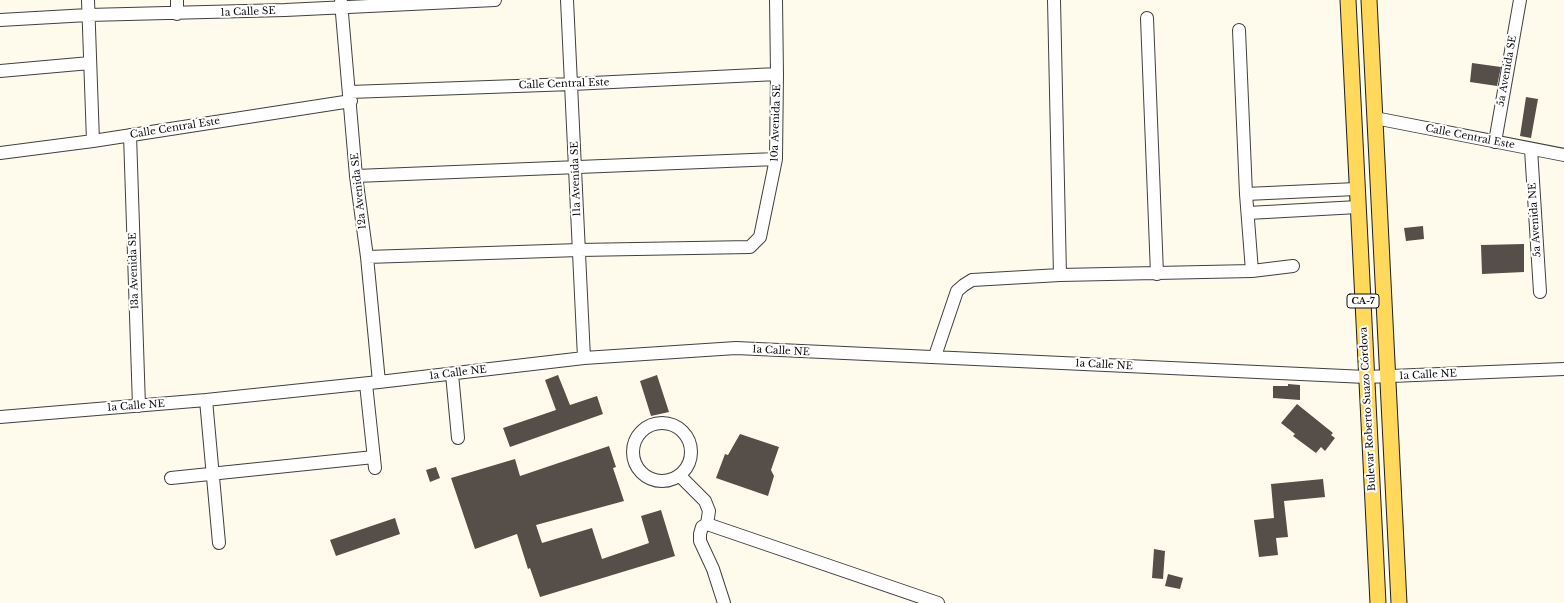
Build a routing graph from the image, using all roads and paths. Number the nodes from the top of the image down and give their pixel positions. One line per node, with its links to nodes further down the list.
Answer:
1 (88, 0): 14 (street)
2 (177, 0): 13 (street)
3 (495, 0): 10 (street, 1a Calle SE)
4 (568, 0): 21 (street, 11a Avenida SE)
5 (776, 0): 20 (street, 10a Avenida SE)
6 (1054, 0): 42 (street)
7 (1348, 0): 33 (main road, Bulevar Roberto Suazo Córdova / CA-7)
8 (1369, 0): 23 (main road, Bulevar Roberto Suazo Córdova / CA-7)
9 (1520, 0): 26 (street, 5a Avenida SE)
10 (419, 2): 11 (street, 1a Calle SE)
11 (341, 4): 12 (street, 1a Calle SE); 22 (street, 12a Avenida SE)
12 (285, 5): 13 (street, 1a Calle SE)
13 (177, 14): 14 (street, 1a Calle SE)
14 (88, 15): 16 (street, 1a Calle SE); 18 (street)
15 (1147, 18): 41 (street)
16 (0, 20)
17 (1239, 30): 34 (street)
18 (90, 63): 19 (street); 25 (street)
19 (0, 71)
20 (777, 74): 21 (street, Calle Central Este); 30 (street, 10a Avenida SE)
21 (572, 84): 22 (street, Calle Central Este); 31 (street, 11a Avenida SE)
22 (350, 97): 24 (street, Calle Central Este); 32 (street, 12a Avenida SE)
23 (1375, 118): 26 (street, Calle Central Este); 49 (main road, Bulevar Roberto Suazo Córdova / CA-7)
24 (130, 135): 25 (street, Calle Central Este); 53 (street, 13a Avenida SE)
25 (93, 141): 28 (street, Calle Central Este)
26 (1495, 142): 27 (street, Calle Central Este)
27 (1531, 148): 29 (street, Calle Central Este); 43 (street, 5a Avenida NE)
28 (0, 153)
29 (1564, 155)
30 (776, 159): 31 (street); 37 (street, 10a Avenida SE)
31 (576, 168): 32 (street); 37 (street, 11a Avenida SE)
32 (356, 176): 38 (street, 12a Avenida SE)
33 (1356, 189): 34 (street); 35 (main road, Bulevar Roberto Suazo Córdova / CA-7)
34 (1246, 194): 36 (street)
35 (1358, 207): 36 (street); 48 (main road, Bulevar Roberto Suazo Córdova / CA-7)
36 (1248, 213): 40 (street)
37 (579, 250): 38 (street); 45 (street, 11a Avenida SE)
38 (367, 257): 50 (street, 12a Avenida SE)
39 (1293, 266): 40 (street)
40 (1252, 271): 41 (street)
41 (1157, 274): 42 (street)
42 (1060, 275): 44 (street)
43 (1540, 292)
44 (935, 356): 45 (street, 1a Calle NE); 48 (street, 1a Calle NE)
45 (584, 358): 47 (street, 1a Calle NE)
46 (1564, 369): 49 (street, 1a Calle NE)
47 (452, 374): 50 (street, 1a Calle NE); 55 (street)
48 (1366, 377): 49 (street, 1a Calle NE); 63 (main road, Bulevar Roberto Suazo Córdova / CA-7)
49 (1386, 377): 64 (main road, Bulevar Roberto Suazo Córdova / CA-7)
50 (379, 382): 51 (street, 1a Calle NE)
51 (366, 384): 52 (street, 1a Calle NE); 56 (street)
52 (206, 400): 53 (street, 1a Calle NE); 56 (street)
53 (139, 406): 54 (street, 1a Calle NE)
54 (0, 417)
55 (458, 438)
56 (213, 474): 58 (street); 60 (street)
57 (680, 476): 57 (street); 59 (street)
58 (171, 478)
59 (707, 524): 61 (street); 62 (street)
60 (219, 543)
61 (724, 603)
62 (938, 603)
63 (1378, 603)
64 (1399, 603)

